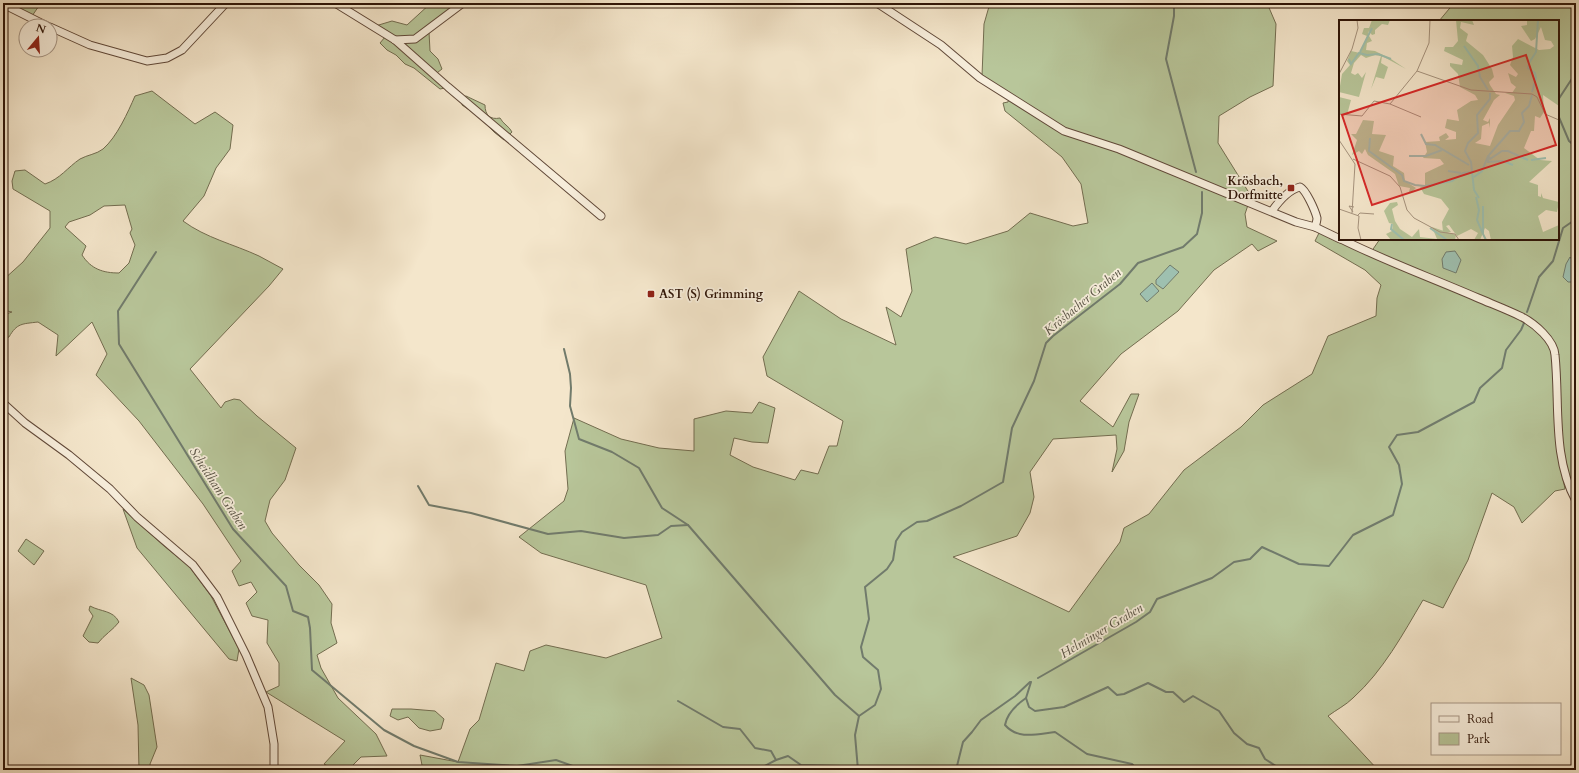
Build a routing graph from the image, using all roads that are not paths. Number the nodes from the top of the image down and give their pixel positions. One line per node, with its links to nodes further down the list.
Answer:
1 (226, 3): 7 (street)
2 (334, 3): 8 (street)
3 (463, 3): 8 (street)
4 (877, 3): 9 (street)
5 (3, 4): 6 (street)
6 (31, 18)
7 (58, 31)
8 (395, 40): 10 (street)
9 (1272, 212): 11 (street); 11 (street)
10 (601, 216)
11 (1315, 227): 12 (street)
12 (1339, 239)
13 (1342, 240): 15 (street)
14 (3, 403): 16 (street)
15 (1576, 501)
16 (274, 770)

